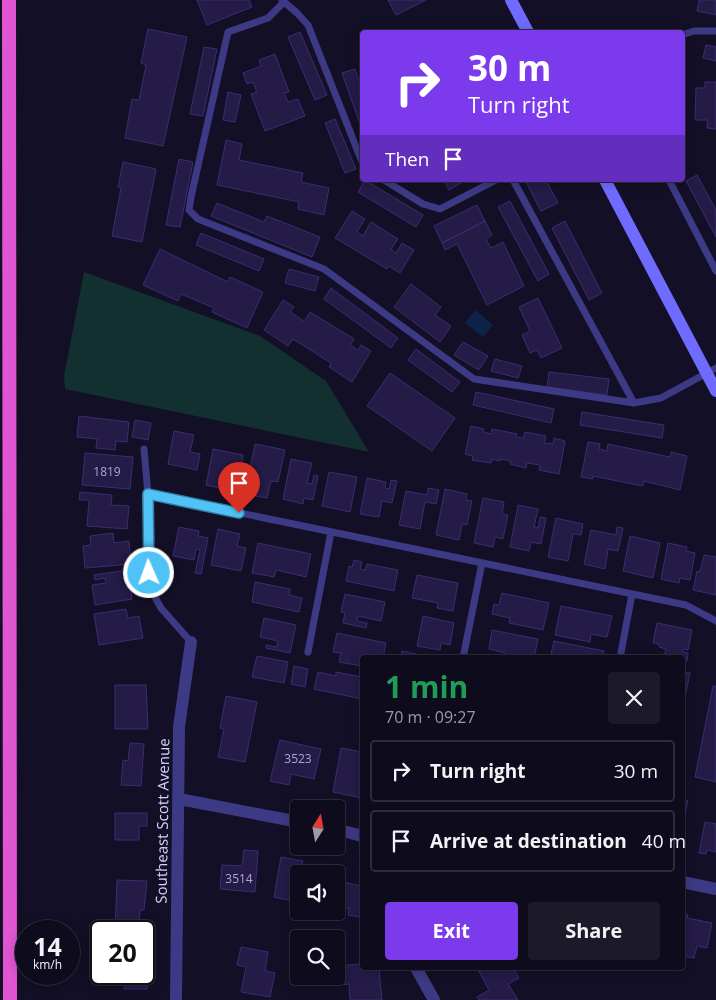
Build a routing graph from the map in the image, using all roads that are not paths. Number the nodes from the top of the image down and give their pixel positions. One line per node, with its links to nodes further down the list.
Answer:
1 (9, 0): 34 (highway)
2 (511, 0): 4 (main road)
3 (283, 1): 7 (lane); 16 (lane)
4 (527, 30)
5 (716, 31): 6 (lane)
6 (685, 34)
7 (360, 157)
8 (387, 182): 9 (lane)
9 (492, 182)
10 (514, 182): 16 (lane)
11 (606, 182): 14 (main road)
12 (671, 182): 13 (lane)
13 (716, 271)
14 (711, 370): 15 (main road); 16 (lane)
15 (716, 391)
16 (634, 404)
17 (144, 449): 18 (lane)
18 (148, 494): 19 (lane); 23 (lane)
19 (331, 532): 20 (lane); 24 (lane)
20 (482, 563): 21 (lane); 25 (lane)
21 (632, 594): 22 (lane); 26 (lane)
22 (716, 621)
23 (191, 642): 27 (street, Southeast Scott Avenue)
24 (308, 652)
25 (464, 655)
26 (621, 655)
27 (179, 799): 28 (street); 35 (street, Southeast Scott Avenue)
28 (290, 820)
29 (345, 831): 30 (street)
30 (360, 835)
31 (685, 883): 32 (street)
32 (716, 889)
33 (417, 970): 36 (street)
34 (10, 1000)
35 (176, 1000)
36 (434, 1000)

